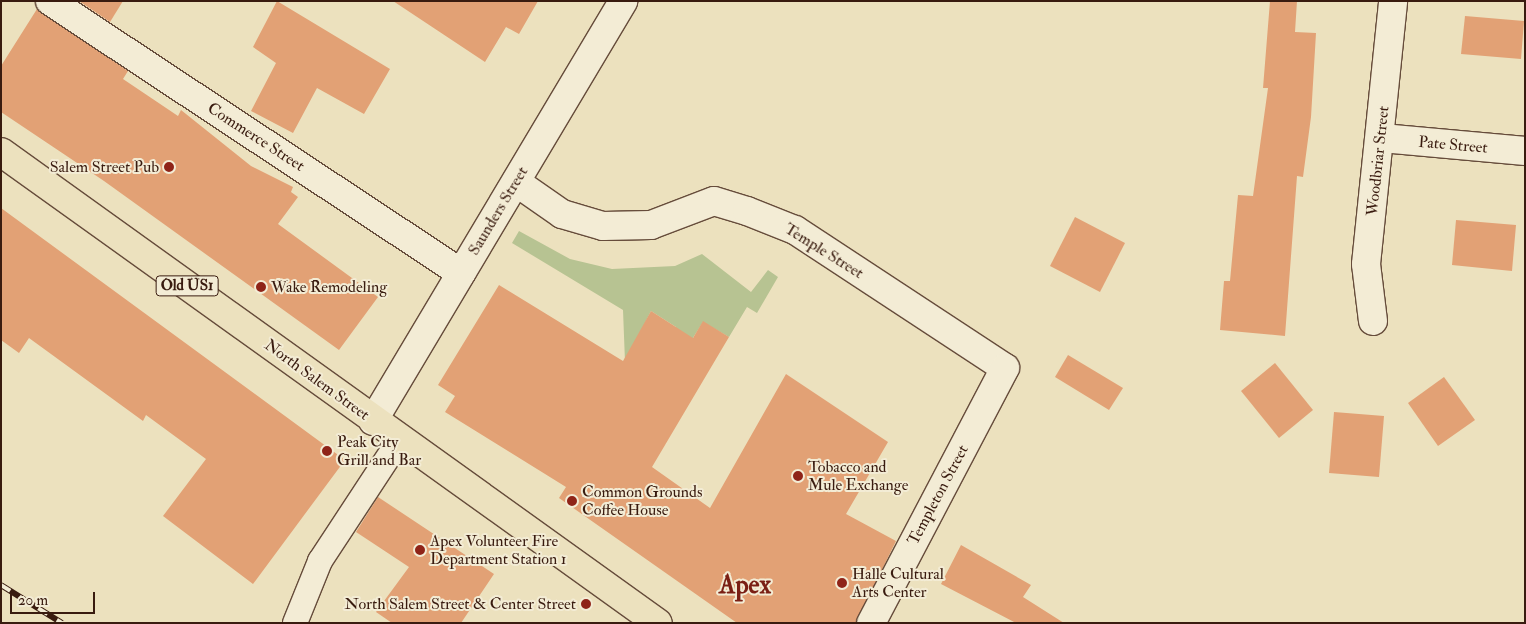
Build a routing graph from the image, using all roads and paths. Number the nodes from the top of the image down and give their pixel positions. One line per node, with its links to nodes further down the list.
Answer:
1 (50, 1): 8 (street, Commerce Street)
2 (623, 1): 7 (street, Saunders Street)
3 (1393, 1): 4 (street, Woodbriar Street)
4 (1382, 138): 5 (street, Pate Street); 9 (street, Woodbriar Street)
5 (1525, 151)
6 (1, 152): 11 (main road, North Salem Street / Old US1)
7 (516, 182): 8 (street, Saunders Street); 10 (street, Temple Street)
8 (461, 273): 11 (street, Saunders Street)
9 (1373, 321)
10 (1005, 368): 15 (street, Templeton Street)
11 (373, 420): 12 (main road, North Salem Street / Old US1)
12 (400, 439): 13 (street); 14 (main road, North Salem Street / Old US1)
13 (295, 623)
14 (658, 623)
15 (871, 623)

